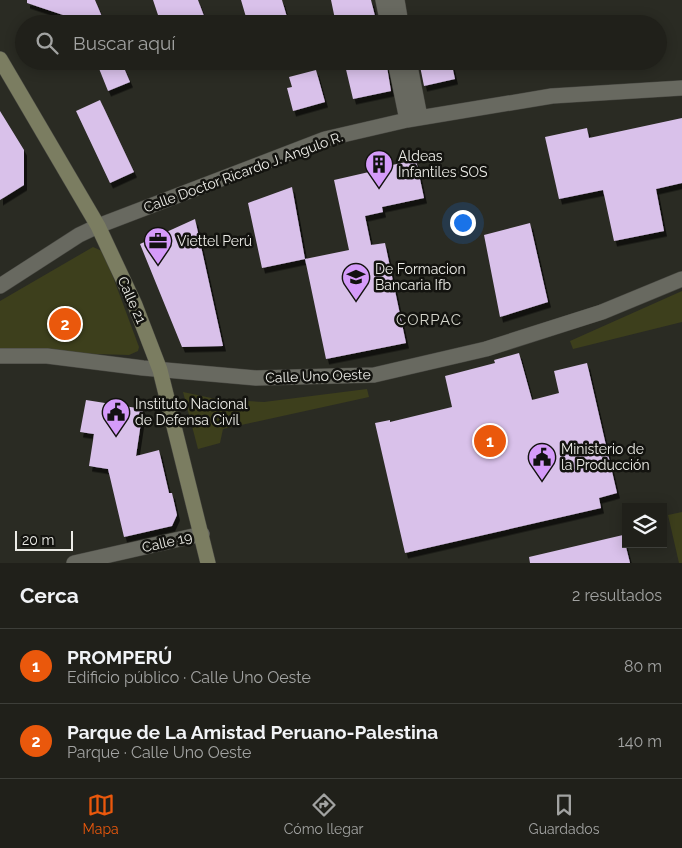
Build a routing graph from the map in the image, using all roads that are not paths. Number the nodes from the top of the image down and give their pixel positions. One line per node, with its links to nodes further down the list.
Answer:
1 (383, 0): 3 (street)
2 (397, 0): 4 (street)
3 (386, 15)
4 (400, 15)
5 (0, 59): 10 (street, Calle 21)
6 (398, 70): 9 (street)
7 (410, 70): 9 (street)
8 (682, 88): 9 (street, Calle Doctor Ricardo J. Angulo R.)
9 (413, 118): 10 (street, Calle Doctor Ricardo J. Angulo R.)
10 (98, 226): 12 (street, Calle Doctor Ricardo J. Angulo R.); 14 (street, Calle 21)
11 (682, 279): 14 (street, Calle Uno Oeste)
12 (0, 286)
13 (0, 356): 14 (street, Calle Uno Oeste)
14 (160, 370): 15 (street, Calle 21)
15 (202, 534): 16 (street, Calle 19); 17 (street, Calle 21)
16 (74, 563)
17 (208, 563)

